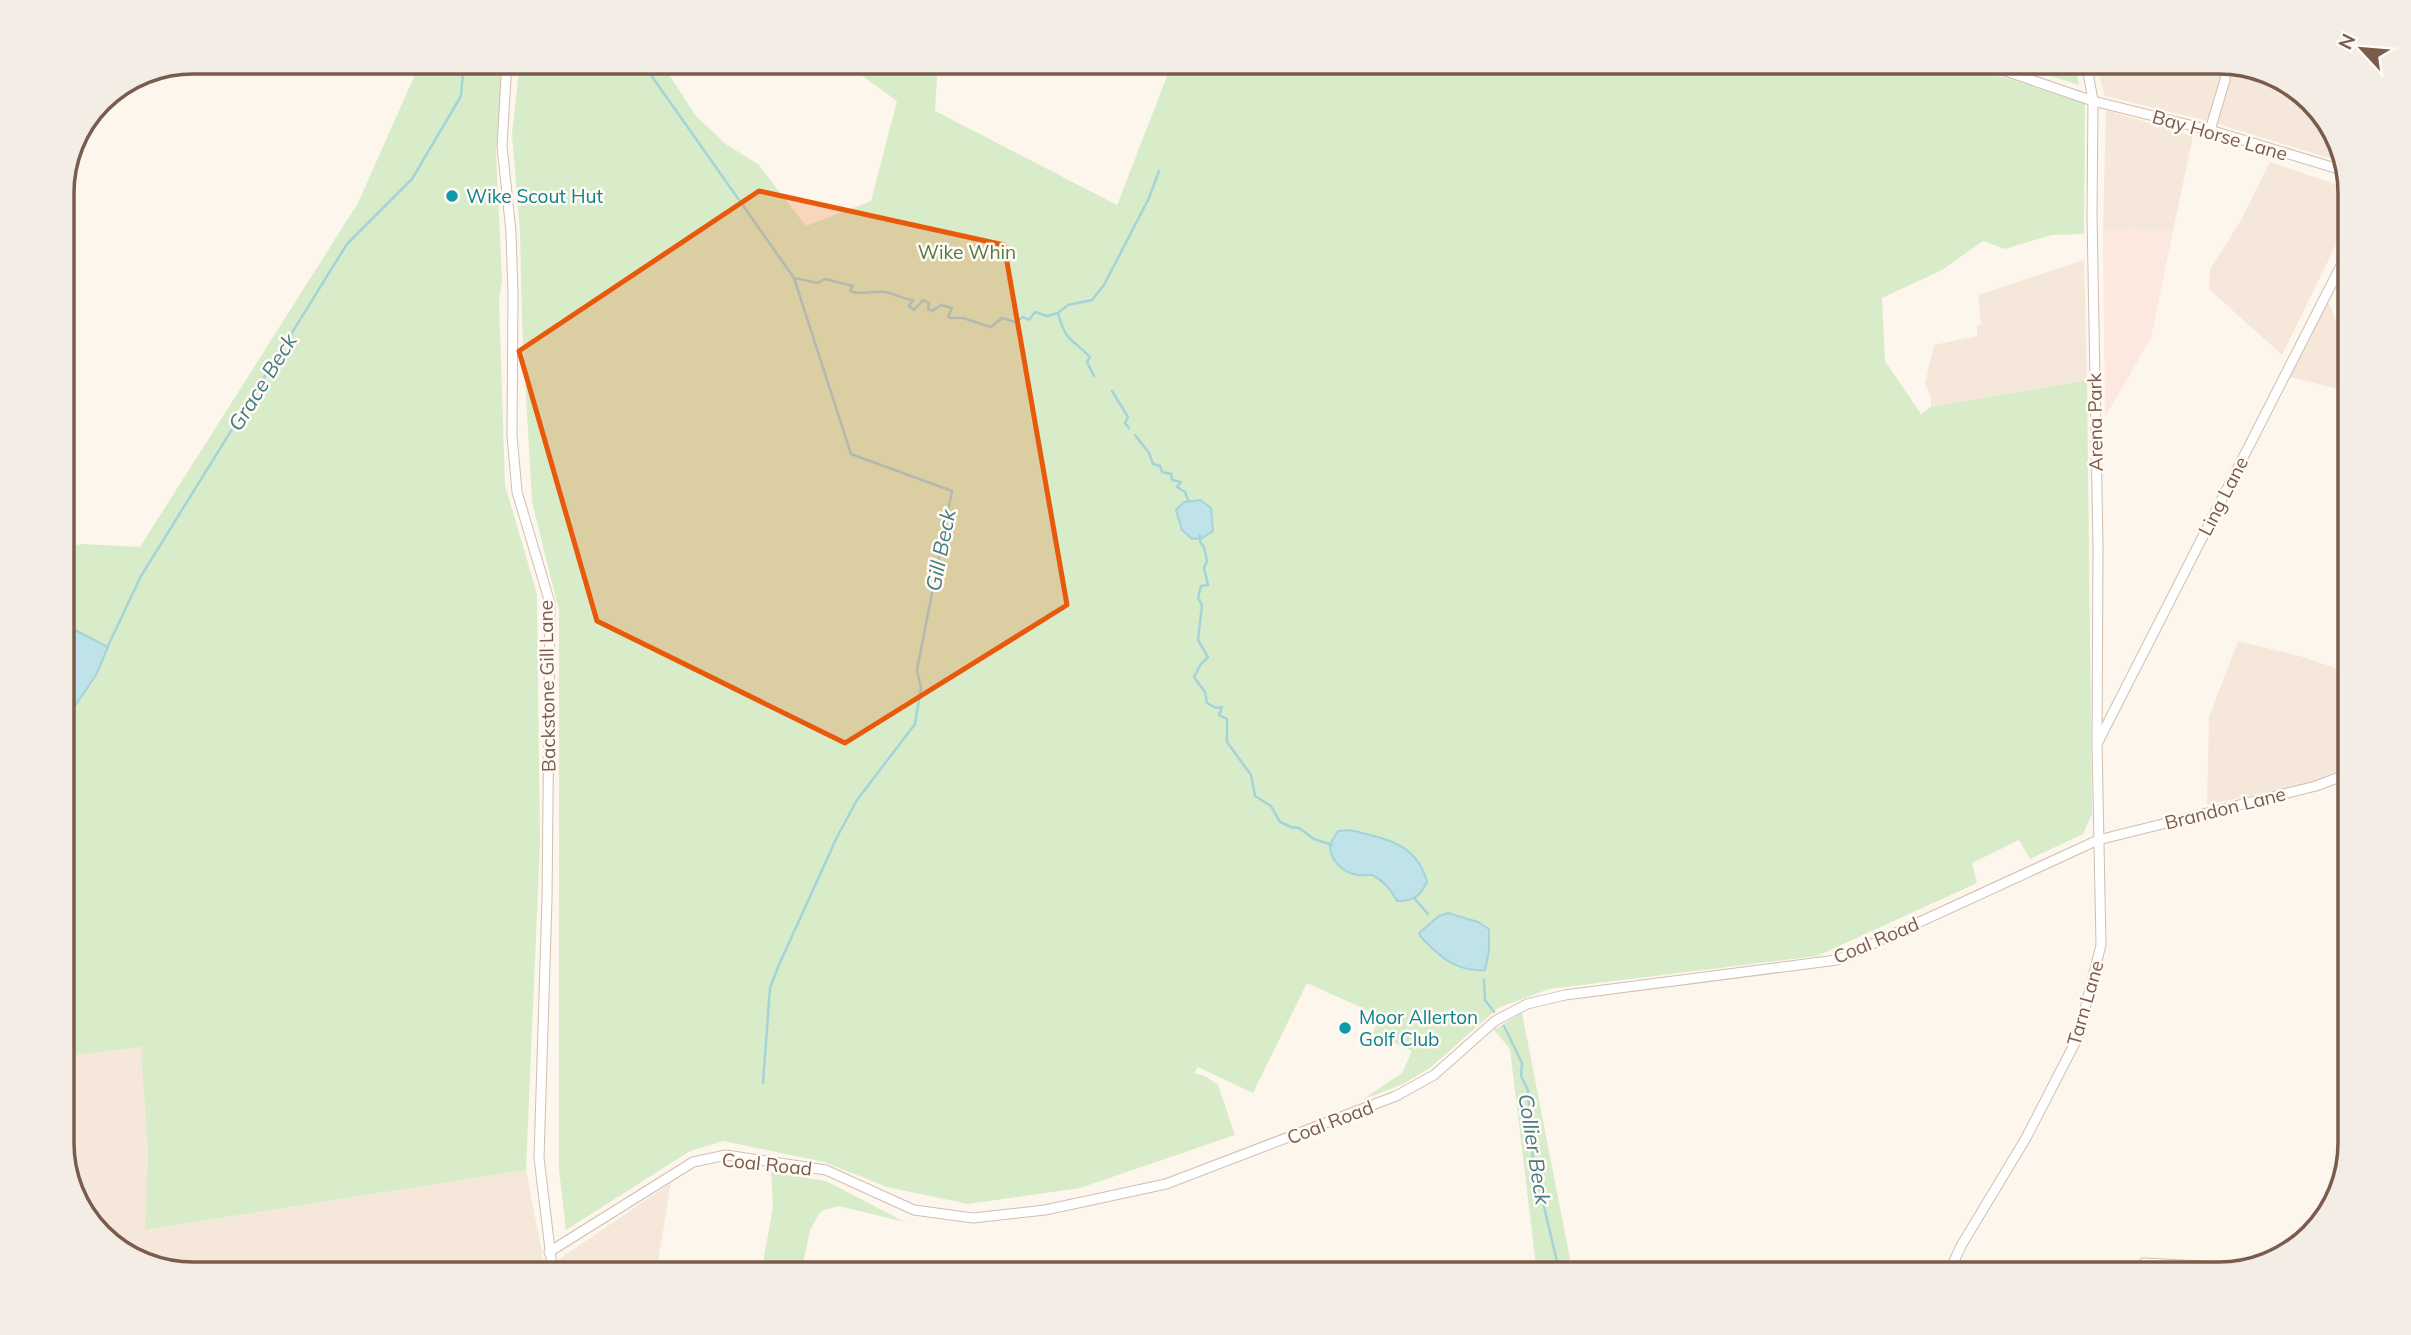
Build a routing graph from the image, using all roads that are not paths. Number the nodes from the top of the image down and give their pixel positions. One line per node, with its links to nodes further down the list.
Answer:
1 (506, 74): 12 (street, Backstone Gill Lane)
2 (2015, 74): 5 (street, Bay Horse Lane)
3 (2088, 74): 5 (street, Arena Park)
4 (2225, 74): 6 (street)
5 (2093, 100): 6 (street, Bay Horse Lane); 9 (street, Arena Park)
6 (2210, 130): 7 (street, Bay Horse Lane)
7 (2335, 168)
8 (2337, 273): 9 (street, Ling Lane)
9 (2097, 743): 11 (street, Tarn Lane)
10 (2338, 778): 11 (street, Brandon Lane)
11 (2098, 840): 12 (street, Coal Road); 14 (street, Tarn Lane)
12 (549, 1252): 13 (street, Backstone Gill Lane)
13 (550, 1262)
14 (1954, 1262)

